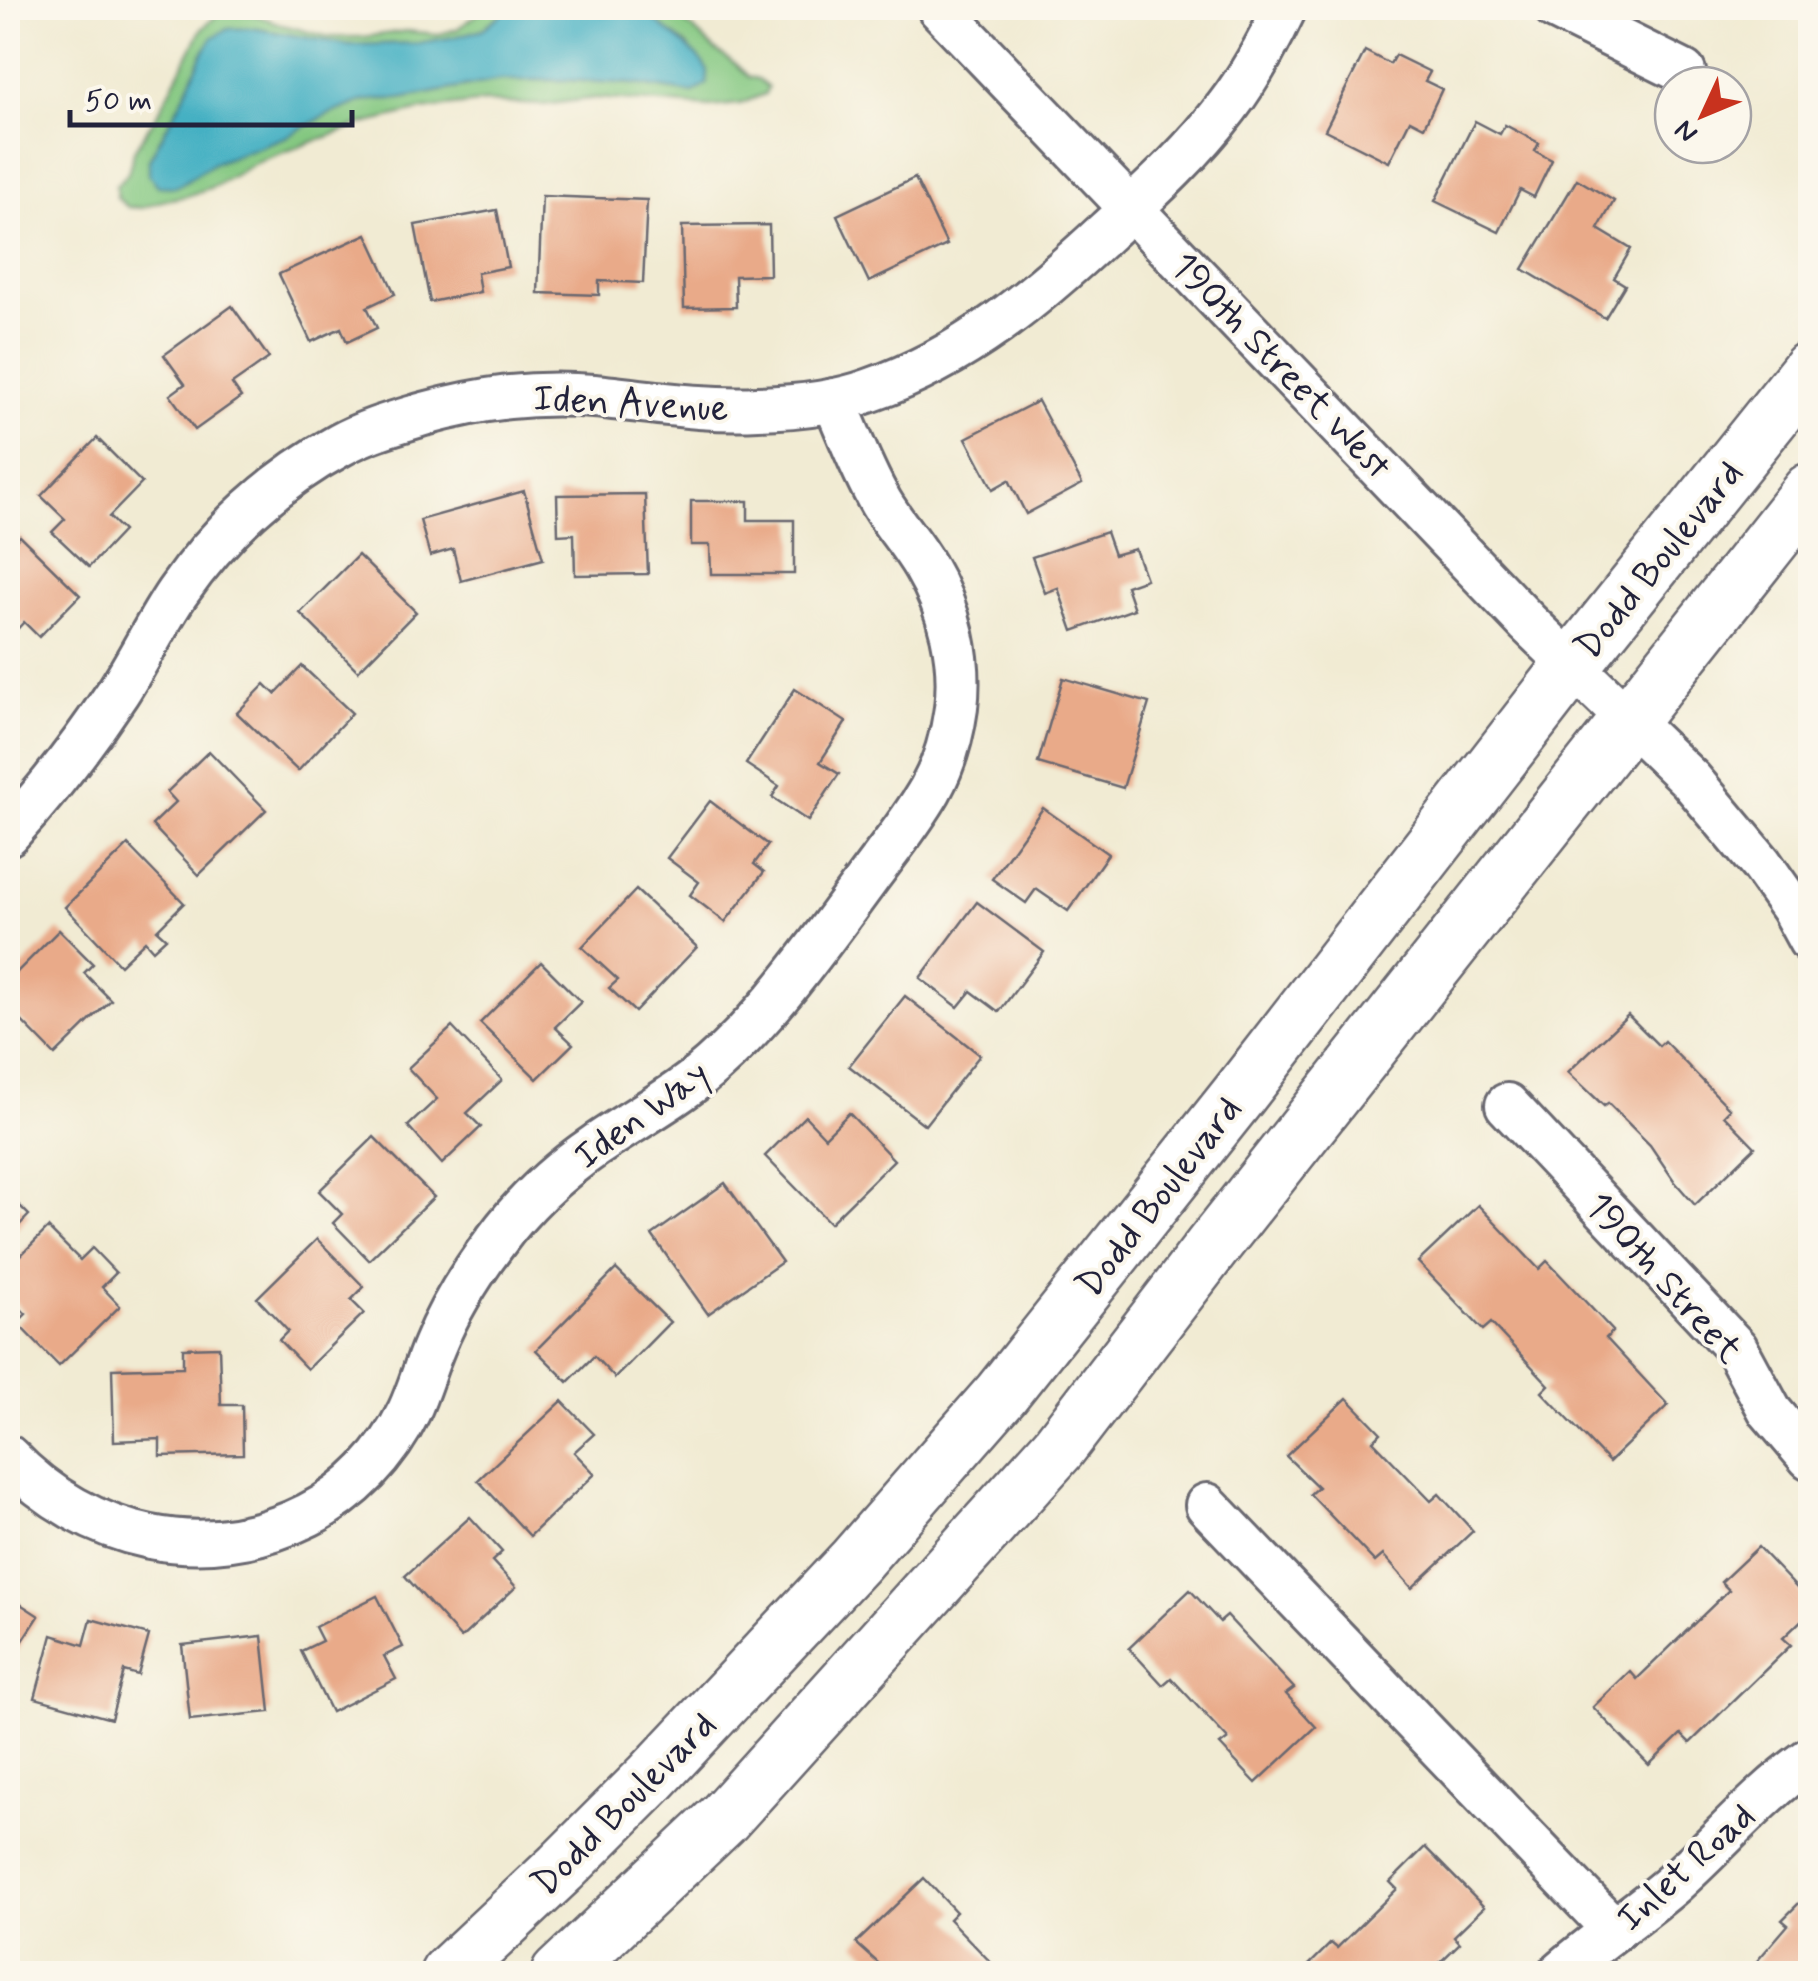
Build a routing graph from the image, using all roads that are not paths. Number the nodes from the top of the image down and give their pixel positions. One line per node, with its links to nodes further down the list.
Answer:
1 (938, 8): 5 (street, 190th Street West)
2 (1285, 8): 5 (street, Iden Avenue)
3 (1555, 8): 4 (street)
4 (1670, 65)
5 (1132, 208): 7 (street, Iden Avenue); 9 (street, 190th Street West)
6 (1810, 368): 9 (main road, Dodd Boulevard)
7 (834, 400): 11 (street, Iden Avenue); 14 (street, Iden Way)
8 (1810, 490): 10 (main road, Dodd Boulevard)
9 (1571, 666): 10 (street, 190th Street West); 19 (main road, Dodd Boulevard)
10 (1628, 720): 12 (street); 20 (main road, Dodd Boulevard)
11 (8, 834)
12 (1810, 941)
13 (1507, 1105): 15 (street, 190th Street)
14 (8, 1457)
15 (1810, 1458)
16 (1207, 1505): 18 (street)
17 (1810, 1759): 18 (street, Inlet Road)
18 (1614, 1930): 21 (street, Inlet Road)
19 (448, 1974)
20 (559, 1974)
21 (1560, 1974)

